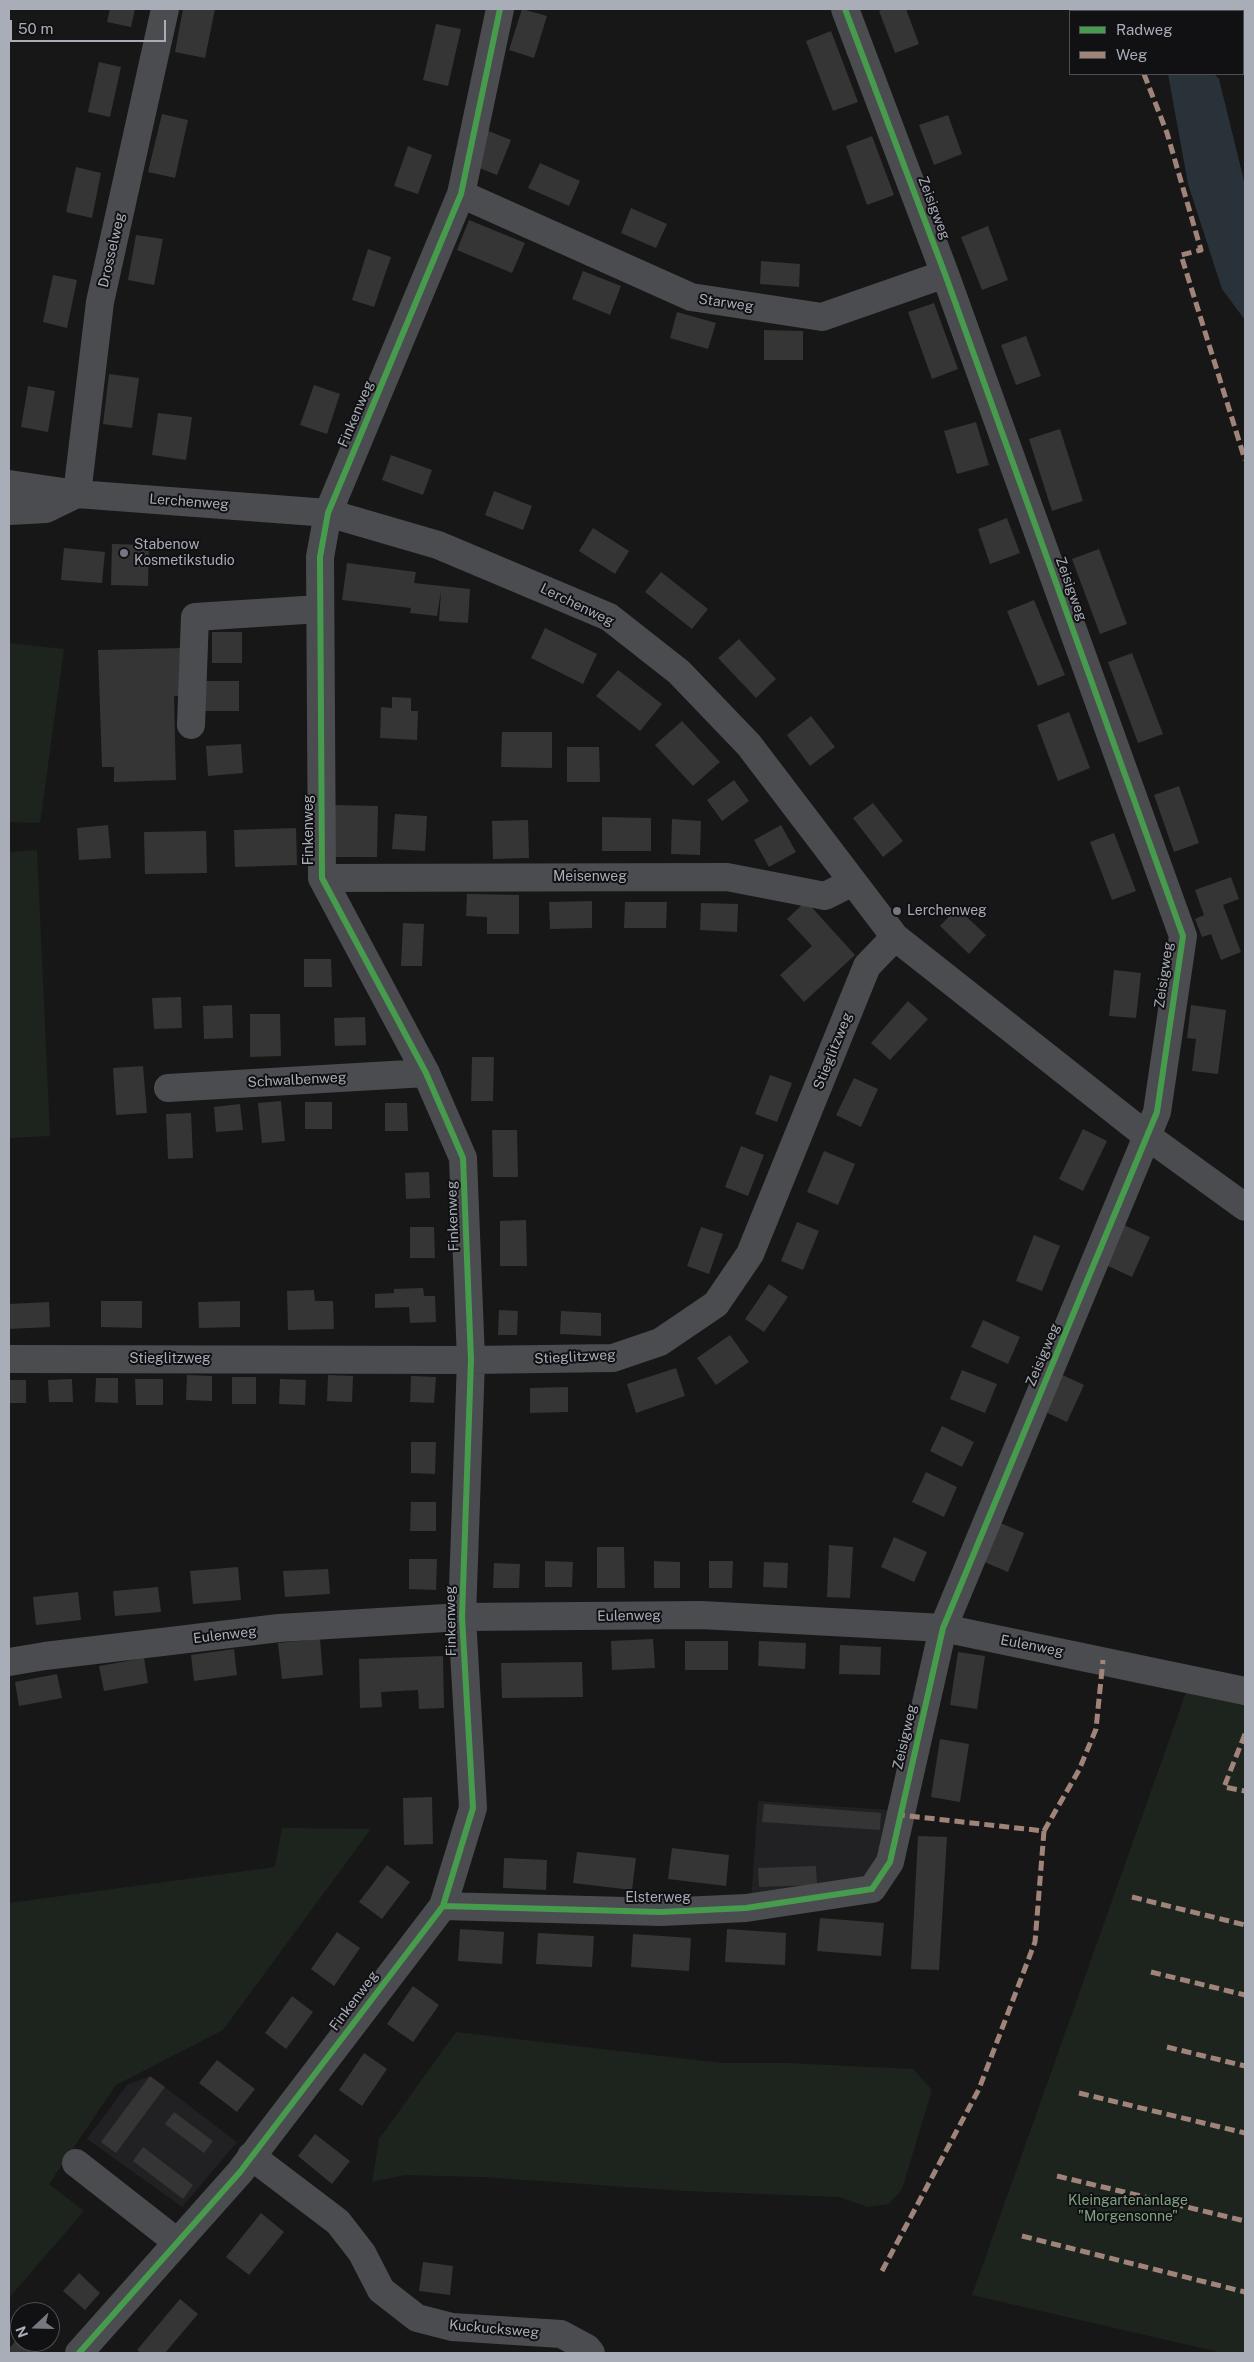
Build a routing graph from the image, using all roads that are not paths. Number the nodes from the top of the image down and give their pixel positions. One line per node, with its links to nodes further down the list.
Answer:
1 (165, 9): 7 (street, Drosselweg)
2 (500, 9): 4 (street, Finkenweg)
3 (845, 9): 5 (street, Zeisigweg)
4 (462, 194): 5 (street, Starweg); 9 (street, Finkenweg)
5 (945, 274): 17 (street, Zeisigweg)
6 (9, 484): 7 (street, Lerchenweg)
7 (77, 494): 8 (street); 9 (street, Lerchenweg)
8 (9, 511)
9 (328, 513): 10 (street, Finkenweg); 13 (street, Lerchenweg)
10 (320, 610): 11 (street); 12 (street, Finkenweg)
11 (191, 725)
12 (322, 878): 13 (street, Meisenweg); 15 (street, Finkenweg)
13 (853, 882): 14 (street, Lerchenweg)
14 (895, 937): 17 (street, Lerchenweg); 20 (street, Stieglitzweg)
15 (426, 1073): 16 (street, Schwalbenweg); 20 (street, Finkenweg)
16 (168, 1088)
17 (1147, 1136): 18 (street, Lerchenweg); 22 (street, Zeisigweg)
18 (1245, 1207)
19 (9, 1359): 20 (street, Stieglitzweg)
20 (471, 1360): 21 (street, Finkenweg)
21 (462, 1618): 22 (street, Eulenweg); 23 (street, Eulenweg); 26 (street, Finkenweg)
22 (943, 1628): 24 (street, Eulenweg); 25 (street, Zeisigweg)
23 (9, 1662)
24 (1245, 1691)
25 (872, 1889): 26 (street, Elsterweg)
26 (442, 1906): 27 (street, Finkenweg)
27 (251, 2156): 29 (street, Finkenweg); 31 (street, Kuckucksweg)
28 (76, 2163): 29 (street)
29 (177, 2242): 30 (street, Finkenweg)
30 (79, 2353)
31 (591, 2353)

